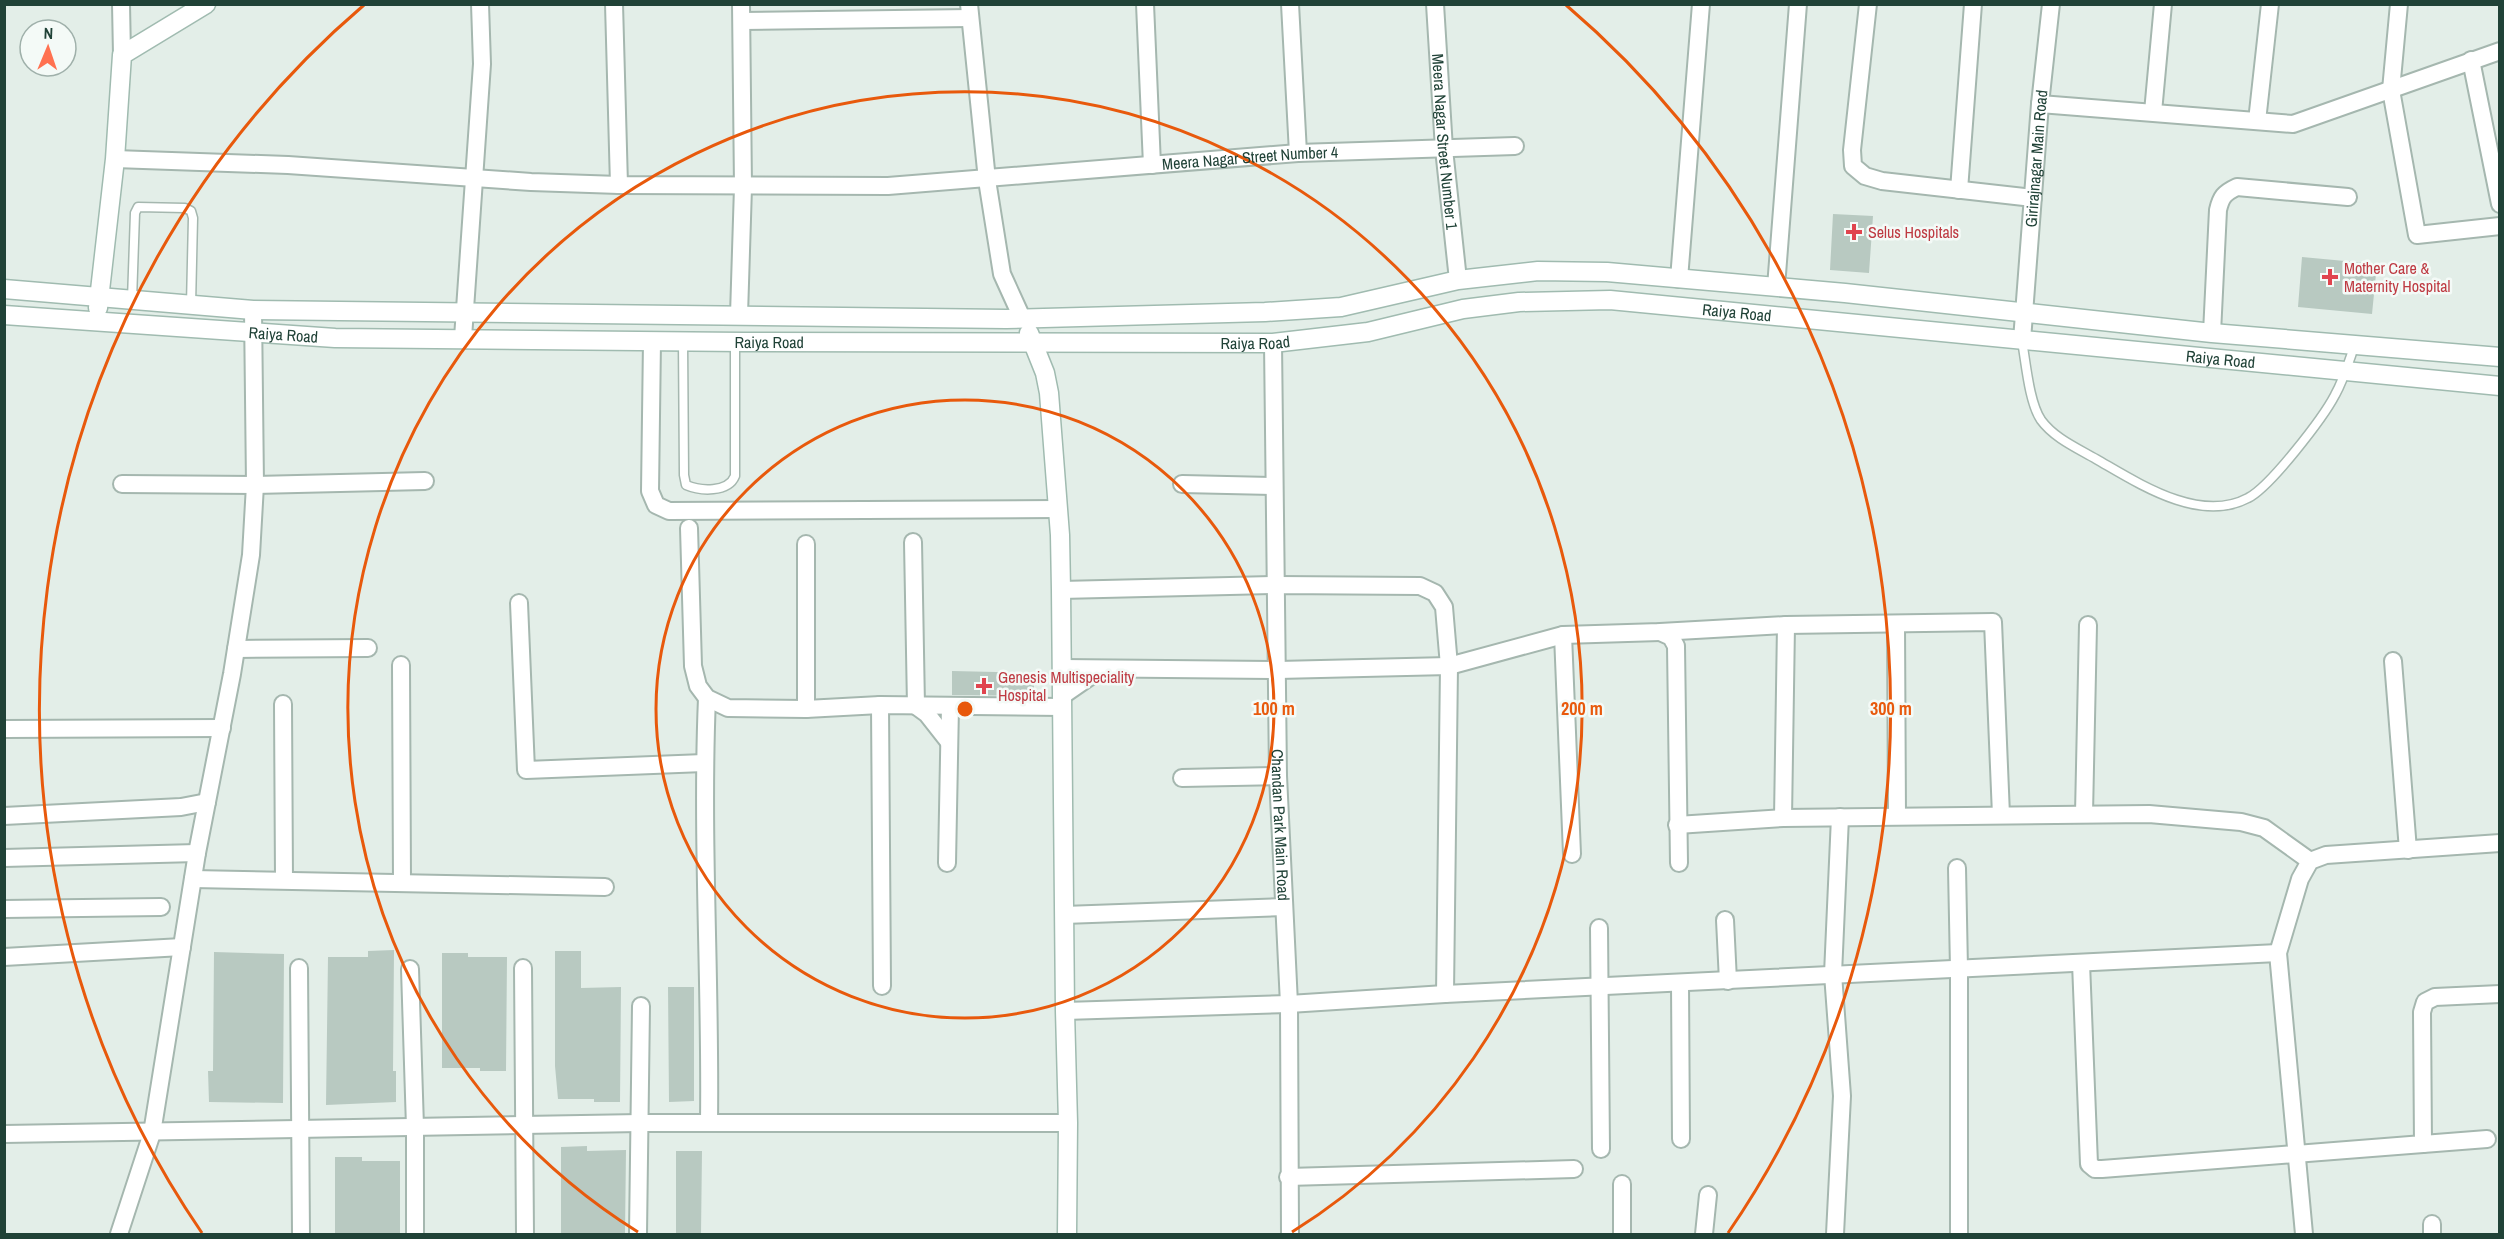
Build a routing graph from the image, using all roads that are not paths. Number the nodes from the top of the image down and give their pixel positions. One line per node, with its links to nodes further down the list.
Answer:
1 (121, 4): 19 (street)
2 (206, 4): 19 (street)
3 (480, 4): 30 (street)
4 (614, 4): 32 (street)
5 (1145, 4): 29 (street)
6 (1290, 4): 27 (street)
7 (1435, 4): 26 (street, Meera Nagar Street Number 1)
8 (1701, 4): 39 (street)
9 (1798, 4): 41 (street)
10 (1868, 4): 34 (street)
11 (1973, 4): 34 (street)
12 (2051, 4): 22 (street, Girirajnagar Main Road)
13 (2163, 4): 23 (street)
14 (2270, 4): 24 (street)
15 (2399, 4): 21 (street)
16 (970, 11): 17 (street); 31 (street)
17 (742, 13): 33 (street)
18 (2499, 51): 20 (street)
19 (122, 55): 28 (street)
20 (2471, 60): 21 (street); 37 (street)
21 (2391, 90): 24 (street); 38 (street)
22 (2040, 104): 23 (street); 36 (street, Girirajnagar Main Road)
23 (2153, 112): 24 (street)
24 (2257, 121)
25 (1515, 146): 26 (street, Meera Nagar Street Number 4)
26 (1444, 149): 27 (street, Meera Nagar Street Number 4); 40 (street, Meera Nagar Street Number 1)
27 (1298, 153): 29 (street, Meera Nagar Street Number 4)
28 (115, 159): 30 (street, Meera Nagar Street Number 4); 43 (street)
29 (1152, 165): 31 (street, Meera Nagar Street Number 4)
30 (475, 178): 32 (street, Meera Nagar Street Number 4); 48 (street)
31 (987, 180): 33 (street, Meera Nagar Street Number 4); 52 (street)
32 (619, 186): 33 (street, Meera Nagar Street Number 4)
33 (743, 187): 51 (street)
34 (1959, 190): 36 (street)
35 (2348, 197): 54 (street)
36 (2032, 198): 49 (street, Girirajnagar Main Road)
37 (2499, 204)
38 (2499, 226)
39 (1678, 279): 40 (street, Raiya Road); 41 (street, Raiya Road)
40 (1458, 280): 46 (street); 52 (street, Raiya Road)
41 (1776, 287): 49 (street, Raiya Road)
42 (4, 289): 43 (street, Raiya Road)
43 (99, 297): 44 (street, Raiya Road); 53 (street)
44 (132, 300): 45 (street, Raiya Road); 45 (lane)
45 (190, 305): 47 (street, Raiya Road)
46 (1463, 309): 57 (street, Raiya Road); 62 (street, Raiya Road)
47 (253, 310): 48 (street, Raiya Road); 55 (street)
48 (466, 312): 51 (street, Raiya Road); 56 (street)
49 (2023, 312): 54 (street, Raiya Road); 57 (street, Girirajnagar Main Road)
50 (4, 315): 53 (street, Raiya Road)
51 (739, 315): 52 (street, Raiya Road)
52 (1022, 318): 61 (street)
53 (96, 322): 55 (street, Raiya Road)
54 (2212, 333): 63 (street, Raiya Road)
55 (253, 334): 56 (street, Raiya Road); 70 (street)
56 (463, 338): 58 (street, Raiya Road)
57 (2022, 340): 65 (street, Raiya Road); 65 (lane)
58 (652, 341): 59 (street, Raiya Road); 72 (street)
59 (683, 341): 60 (street, Raiya Road); 60 (lane)
60 (735, 342): 61 (street, Raiya Road)
61 (1034, 343): 62 (street, Raiya Road); 72 (street)
62 (1273, 343): 71 (street, Chandan Park Main Road)
63 (2355, 344): 64 (street, Raiya Road); 65 (lane)
64 (2499, 357)
65 (2345, 370): 66 (street, Raiya Road)
66 (2499, 386)
67 (425, 481): 70 (street)
68 (122, 484): 70 (street)
69 (1182, 484): 71 (street)
70 (255, 485): 85 (street)
71 (1274, 486): 76 (street, Chandan Park Main Road)
72 (1058, 510): 77 (street)
73 (689, 528): 92 (street)
74 (913, 542): 96 (street)
75 (806, 544): 98 (street)
76 (1277, 585): 77 (street); 88 (street); 91 (street, Chandan Park Main Road)
77 (1061, 590): 89 (street)
78 (519, 603): 102 (street)
79 (1896, 624): 80 (street); 107 (street); 109 (street)
80 (1786, 625): 82 (street); 111 (street)
81 (2088, 625): 106 (street)
82 (1660, 632): 83 (street); 112 (street)
83 (1563, 635): 88 (street); 116 (street)
84 (368, 648): 85 (street)
85 (236, 649): 99 (street)
86 (2393, 661): 114 (street)
87 (401, 665): 124 (street)
88 (1449, 666): 91 (street); 145 (street)
89 (1062, 668): 90 (street); 93 (street)
90 (1101, 669): 91 (street); 93 (street)
91 (1278, 670): 103 (street, Chandan Park Main Road)
92 (707, 698): 98 (street); 102 (street)
93 (1062, 701): 97 (street); 129 (street)
94 (283, 704): 123 (street)
95 (880, 705): 96 (street); 98 (street); 143 (street)
96 (916, 706): 97 (street); 101 (street)
97 (950, 706): 101 (street)
98 (806, 708)
99 (222, 728): 100 (street); 105 (street)
100 (4, 729)
101 (949, 742): 119 (street)
102 (704, 763): 151 (street)
103 (1278, 776): 104 (street); 127 (street, Chandan Park Main Road)
104 (1182, 778)
105 (207, 802): 108 (street); 115 (street)
106 (2084, 814): 107 (street); 118 (street)
107 (2001, 815): 109 (street)
108 (4, 816)
109 (1897, 816): 110 (street)
110 (1840, 817): 111 (street); 140 (street)
111 (1783, 818): 112 (street)
112 (1677, 825): 120 (street)
113 (2499, 843): 114 (street)
114 (2408, 850): 118 (street)
115 (197, 853): 117 (street); 122 (street)
116 (1572, 854)
117 (4, 858)
118 (2310, 861): 133 (street)
119 (947, 863)
120 (1679, 863)
121 (1957, 868): 139 (street)
122 (193, 879): 123 (street); 132 (street)
123 (284, 880): 124 (street)
124 (402, 882): 125 (street)
125 (605, 888)
126 (161, 907): 128 (street)
127 (1284, 907): 129 (street); 147 (street, Chandan Park Main Road)
128 (4, 909)
129 (1064, 915): 149 (street)
130 (1725, 920): 141 (street)
131 (1599, 928): 144 (street)
132 (182, 947): 134 (street); 156 (street)
133 (2278, 953): 135 (street); 162 (street)
134 (4, 957)
135 (2081, 963): 139 (street); 162 (street)
136 (299, 968): 155 (street)
137 (523, 968): 153 (street)
138 (410, 969): 154 (street)
139 (1959, 969): 140 (street); 177 (street)
140 (1833, 974): 141 (street); 176 (street)
141 (1728, 981): 142 (street)
142 (1680, 983): 144 (street); 158 (street)
143 (882, 986)
144 (1600, 987): 145 (street); 161 (street)
145 (1445, 994): 147 (street)
146 (2499, 994): 160 (street)
147 (1289, 1004): 149 (street); 164 (street, Chandan Park Main Road)
148 (641, 1006): 150 (street)
149 (1065, 1011): 152 (street)
150 (640, 1123): 151 (street); 153 (street); 171 (street)
151 (709, 1123): 152 (street)
152 (1068, 1123): 172 (street)
153 (524, 1125): 154 (street); 170 (street)
154 (415, 1127): 155 (street); 169 (street)
155 (300, 1130): 156 (street); 168 (street)
156 (152, 1133): 157 (street); 167 (street)
157 (4, 1134)
158 (1681, 1139)
159 (2487, 1139): 160 (street)
160 (2423, 1144): 162 (street)
161 (1601, 1149)
162 (2296, 1155): 178 (street)
163 (1574, 1169): 164 (street)
164 (1288, 1177): 173 (street, Chandan Park Main Road)
165 (1622, 1184): 174 (street)
166 (1708, 1195): 175 (street)
167 (118, 1234)
168 (301, 1234)
169 (415, 1234)
170 (525, 1234)
171 (638, 1234)
172 (1067, 1234)
173 (1290, 1234)
174 (1622, 1234)
175 (1704, 1234)
176 (1835, 1234)
177 (1959, 1234)
178 (2304, 1234)

